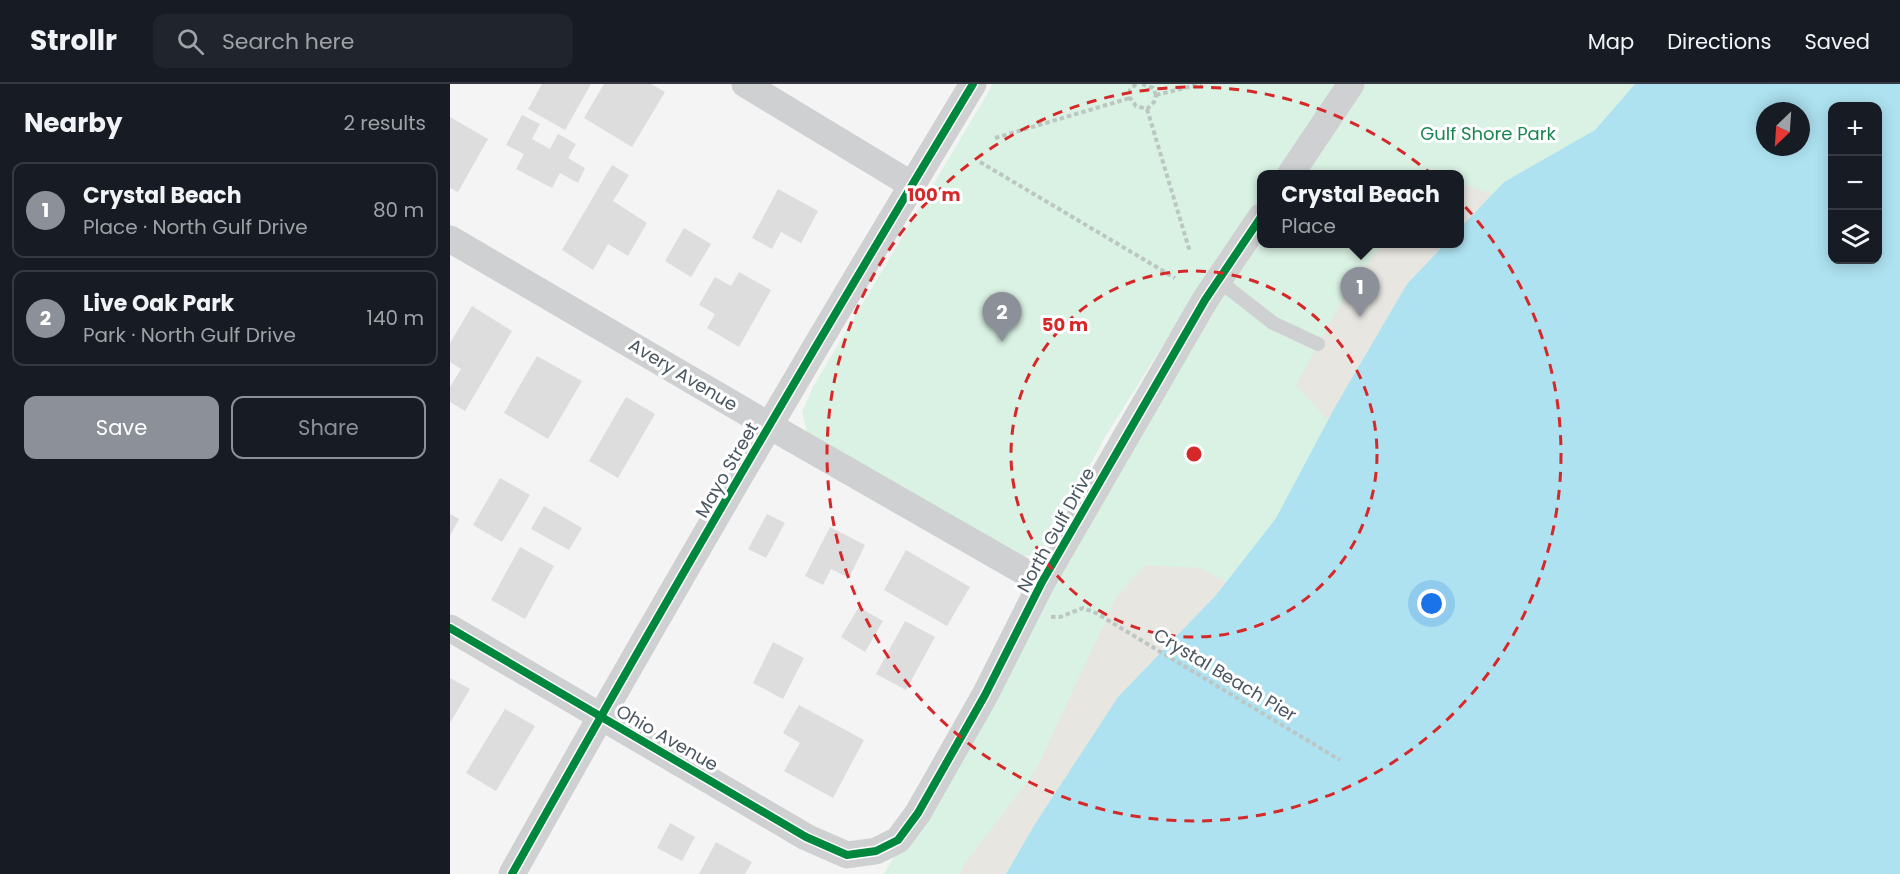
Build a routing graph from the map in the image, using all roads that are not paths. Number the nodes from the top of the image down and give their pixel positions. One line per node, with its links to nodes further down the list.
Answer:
1 (745, 84): 5 (street)
2 (973, 84): 5 (street, Mayo Street)
3 (1351, 84): 4 (street)
4 (1293, 170)
5 (912, 185): 10 (street, Mayo Street)
6 (1257, 223): 8 (street, North Gulf Drive)
7 (450, 239): 10 (street, Avery Avenue)
8 (1218, 280): 9 (lane); 11 (street, North Gulf Drive)
9 (1318, 344)
10 (770, 426): 11 (street, Avery Avenue); 13 (street, Mayo Street)
11 (1042, 582): 14 (street, North Gulf Drive)
12 (450, 628): 13 (street, Ohio Avenue)
13 (600, 717): 14 (street, Ohio Avenue); 15 (street, Mayo Street)
14 (876, 851)
15 (512, 874)

